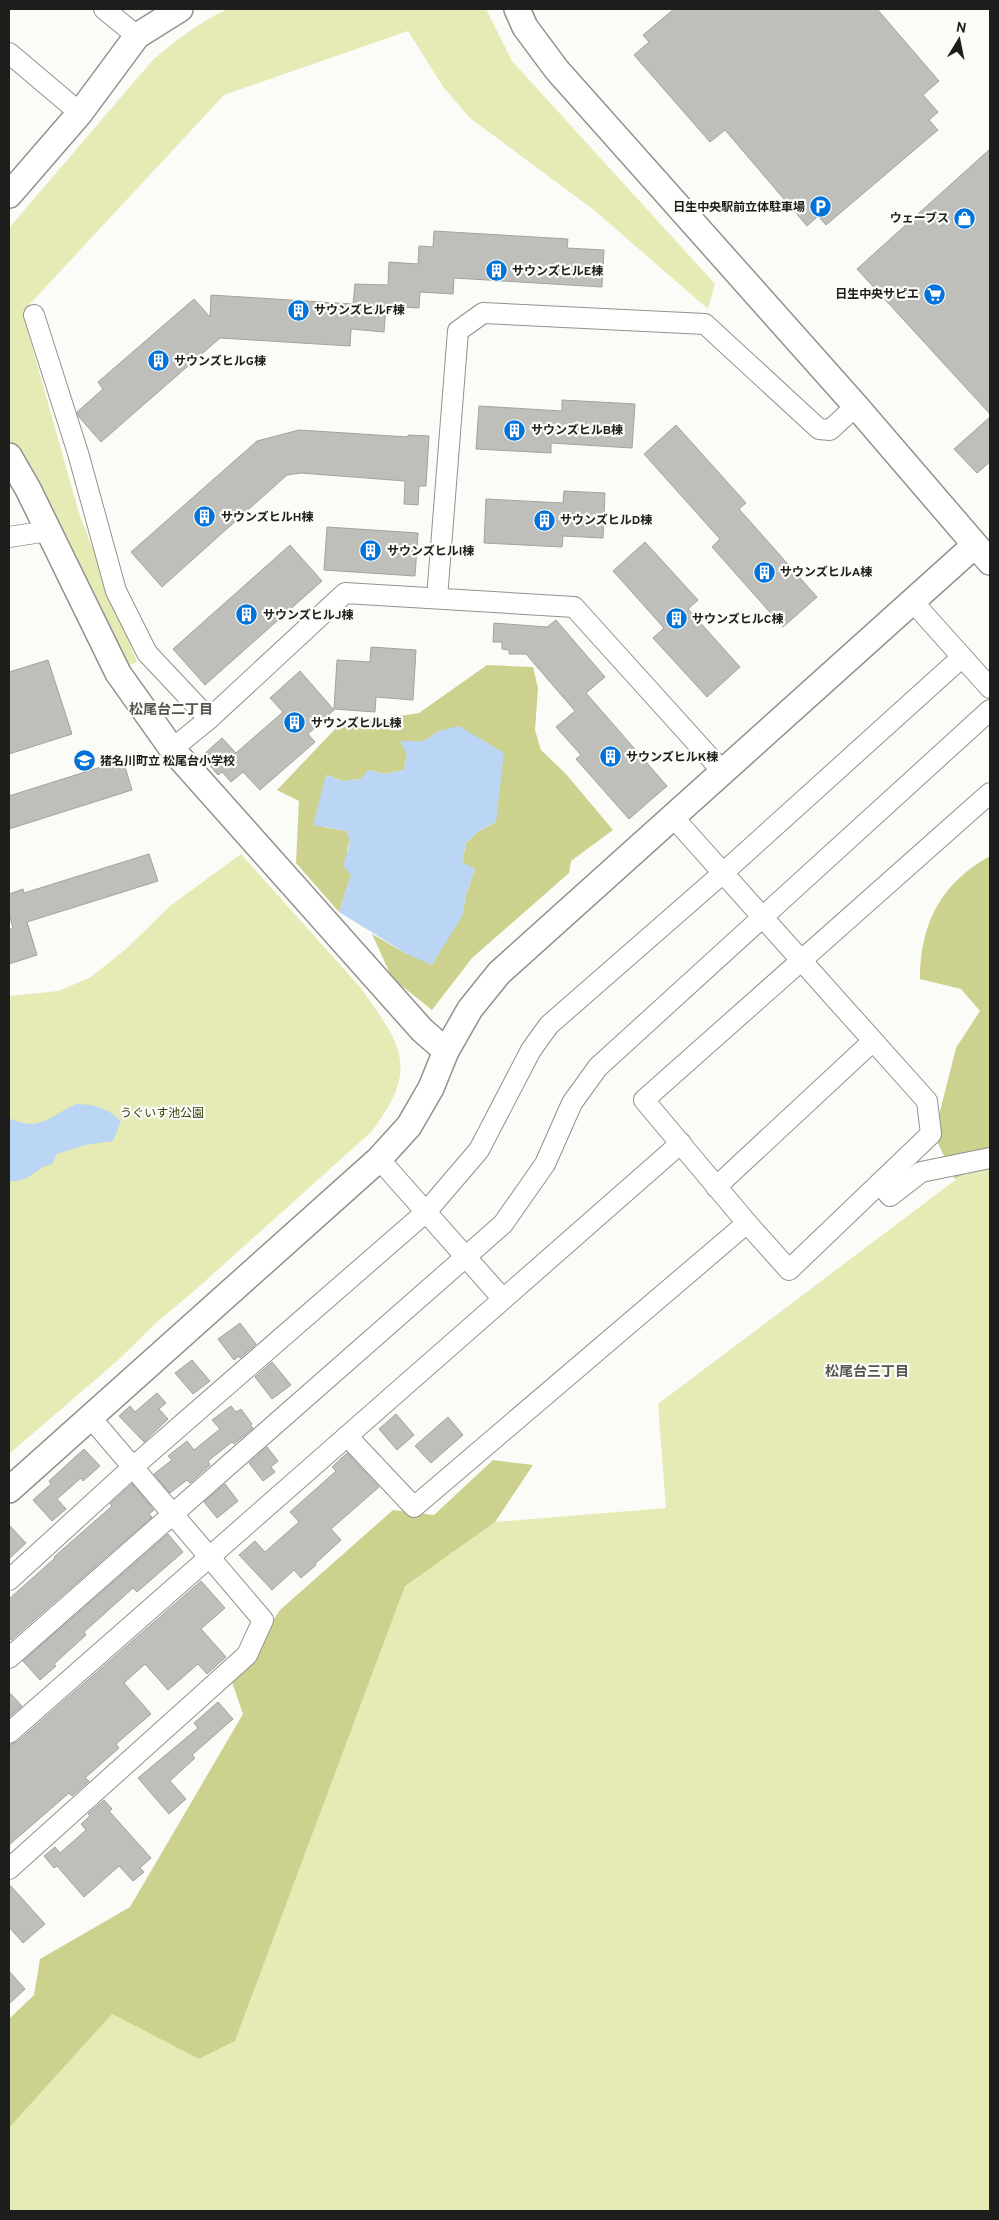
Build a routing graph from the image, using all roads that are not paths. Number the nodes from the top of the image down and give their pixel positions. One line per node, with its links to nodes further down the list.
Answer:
1 (104, 9): 4 (street)
2 (180, 9): 4 (street)
3 (517, 9): 9 (street)
4 (137, 36): 6 (street)
5 (9, 53): 6 (street)
6 (80, 113): 7 (street)
7 (11, 187)
8 (34, 316): 19 (street)
9 (856, 406): 13 (street); 14 (street)
10 (9, 456): 11 (street)
11 (48, 531): 12 (street); 20 (street)
12 (9, 537)
13 (983, 553): 15 (street)
14 (437, 598): 19 (street); 21 (street)
15 (913, 602): 16 (street); 21 (street)
16 (961, 658): 17 (street); 24 (street)
17 (990, 688)
18 (990, 710): 25 (street)
19 (209, 719): 20 (street)
20 (172, 749): 28 (street)
21 (723, 772): 23 (street)
22 (990, 793): 26 (street)
23 (674, 817): 24 (street); 28 (street)
24 (723, 873): 25 (street); 34 (street)
25 (764, 918): 26 (street); 36 (street)
26 (801, 960): 27 (street); 29 (street)
27 (873, 1041): 32 (street); 33 (street)
28 (446, 1051): 30 (street)
29 (680, 1144): 33 (street); 37 (street)
30 (378, 1158): 34 (street); 38 (street)
31 (990, 1158): 32 (street)
32 (880, 1183): 35 (street)
33 (716, 1187): 35 (street)
34 (426, 1212): 36 (street); 40 (street)
35 (746, 1224): 39 (street)
36 (465, 1257): 37 (street); 42 (street)
37 (503, 1299): 39 (street)
38 (91, 1418): 40 (street); 41 (street)
39 (347, 1436): 43 (street)
40 (133, 1467): 42 (street); 44 (street)
41 (9, 1490)
42 (173, 1514): 43 (street); 45 (street)
43 (209, 1557): 46 (street); 47 (street)
44 (9, 1580)
45 (9, 1658)
46 (9, 1733)
47 (9, 1869)

